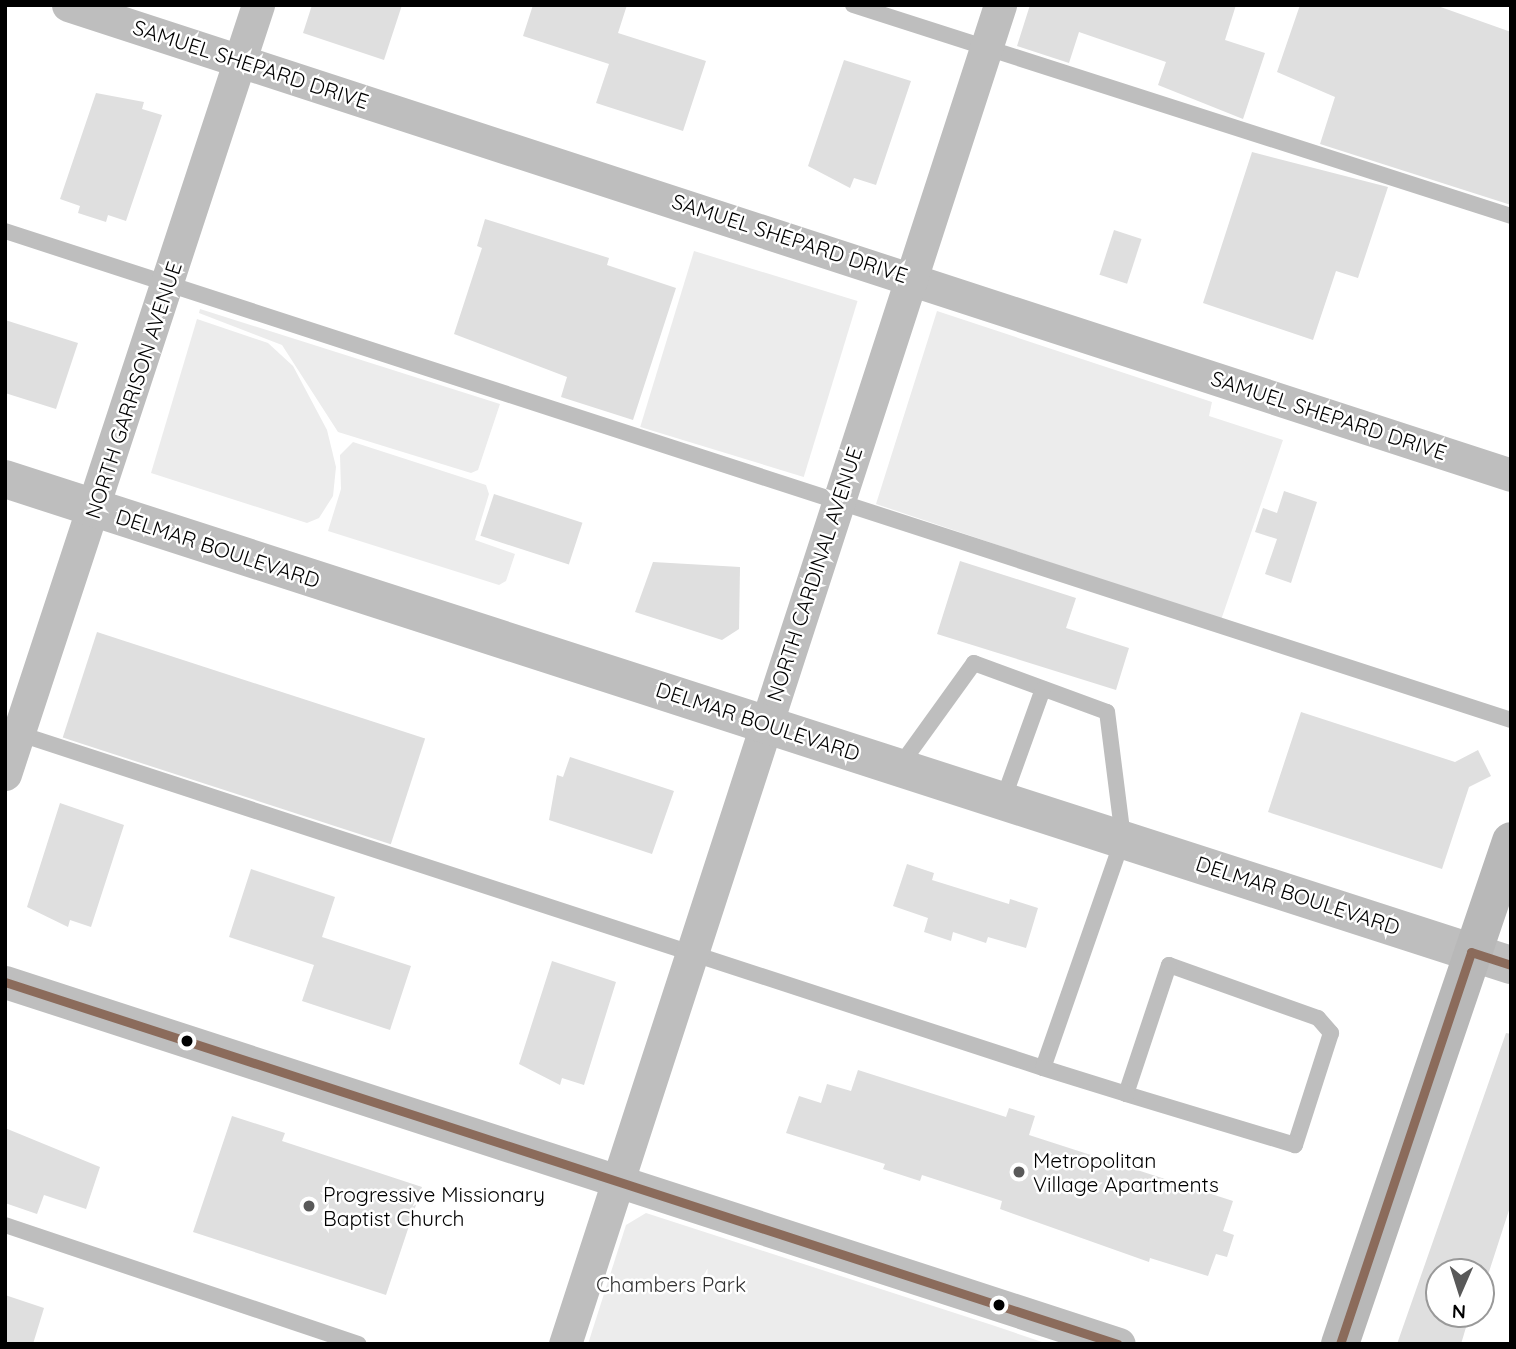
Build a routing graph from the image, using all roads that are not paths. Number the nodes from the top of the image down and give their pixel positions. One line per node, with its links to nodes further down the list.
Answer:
1 (68, 5): 6 (street, SAMUEL SHEPARD DRIVE)
2 (258, 5): 6 (street, NORTH GARRISON AVENUE)
3 (853, 5): 5 (lane)
4 (1000, 5): 5 (street, NORTH CARDINAL AVENUE)
5 (988, 48): 7 (lane); 9 (street, NORTH CARDINAL AVENUE)
6 (240, 61): 9 (street, SAMUEL SHEPARD DRIVE); 10 (street, NORTH GARRISON AVENUE)
7 (1511, 216)
8 (5, 230): 10 (lane)
9 (909, 276): 11 (street, SAMUEL SHEPARD DRIVE); 13 (street, NORTH CARDINAL AVENUE)
10 (168, 284): 13 (lane); 14 (street, NORTH GARRISON AVENUE)
11 (1511, 475)
12 (5, 479): 14 (street, DELMAR BOULEVARD)
13 (839, 502): 16 (lane); 17 (street, NORTH CARDINAL AVENUE)
14 (95, 508): 17 (street, DELMAR BOULEVARD); 18 (street, NORTH GARRISON AVENUE)
15 (1043, 689): 19 (lane); 21 (lane); 22 (lane)
16 (1511, 720)
17 (764, 723): 19 (street, DELMAR BOULEVARD); 24 (street, NORTH CARDINAL AVENUE)
18 (12, 732): 20 (street, NORTH GARRISON AVENUE); 24 (lane)
19 (899, 767): 21 (street, DELMAR BOULEVARD)
20 (5, 774)
21 (1003, 800): 22 (street, DELMAR BOULEVARD)
22 (1123, 838): 25 (street, DELMAR BOULEVARD); 28 (lane)
23 (1511, 841): 25 (main road)
24 (691, 951): 28 (lane); 30 (street, NORTH CARDINAL AVENUE)
25 (1471, 952): 26 (street, DELMAR BOULEVARD); 35 (main road)
26 (1511, 965)
27 (5, 982): 30 (street)
28 (1044, 1068): 29 (lane)
29 (1127, 1094): 29 (lane)
30 (617, 1180): 33 (street, NORTH CARDINAL AVENUE); 34 (street)
31 (5, 1225): 32 (lane)
32 (359, 1344)
33 (565, 1344)
34 (1119, 1344)
35 (1340, 1344)

